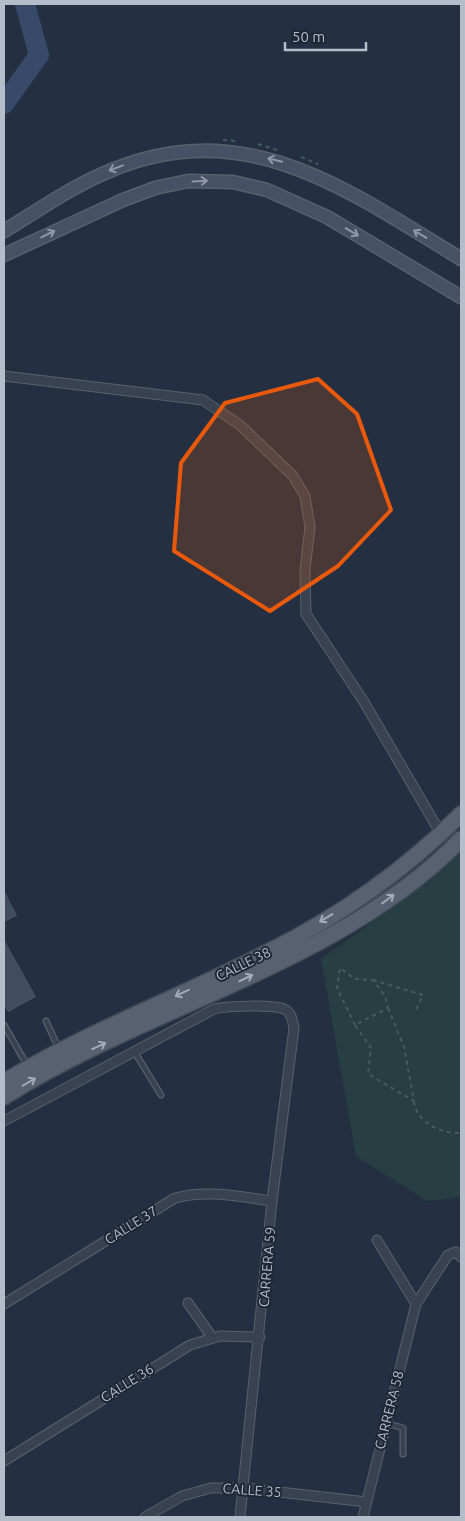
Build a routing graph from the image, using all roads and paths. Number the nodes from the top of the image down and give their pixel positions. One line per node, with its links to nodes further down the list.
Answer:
1 (4, 231): 3 (street, one-way to 1)
2 (4, 255): 4 (street, one-way to 4)
3 (461, 259)
4 (461, 297)
5 (4, 376): 7 (street)
6 (461, 814): 7 (main road, CALLE 38)
7 (441, 834): 15 (main road, CALLE 38, one-way to 15)
8 (461, 839): 20 (main road, CALLE 38, one-way to 8)
9 (373, 980): 10 (path); 11 (path); 14 (path)
10 (388, 1008): 14 (path); 21 (path)
11 (415, 1012)
12 (46, 1021): 15 (lane)
13 (4, 1025): 17 (lane)
14 (355, 1025): 21 (path)
15 (60, 1051): 17 (main road, CALLE 38)
16 (134, 1051): 19 (lane); 22 (street); 24 (street, CARRERA 59)
17 (28, 1067): 18 (main road, CALLE 38)
18 (4, 1082)
19 (161, 1095)
20 (4, 1097)
21 (414, 1101): 23 (path)
22 (4, 1121)
23 (461, 1133)
24 (272, 1200): 28 (street, CALLE 37); 30 (street, CARRERA 59)
25 (377, 1240): 29 (street)
26 (461, 1257): 29 (street, CARRERA 58)
27 (188, 1302): 31 (street)
28 (4, 1304)
29 (416, 1304): 32 (street, CARRERA 58)
30 (260, 1337): 31 (street, CALLE 36); 35 (street, CARRERA 59)
31 (212, 1338): 34 (street, CALLE 36)
32 (386, 1423): 33 (lane); 36 (street, CARRERA 58)
33 (403, 1454)
34 (4, 1461)
35 (244, 1488): 36 (street, CALLE 35); 37 (street, CALLE 35); 38 (street, CARRERA 59)
36 (366, 1502): 39 (street, CARRERA 58)
37 (145, 1517)
38 (240, 1517)
39 (363, 1517)

